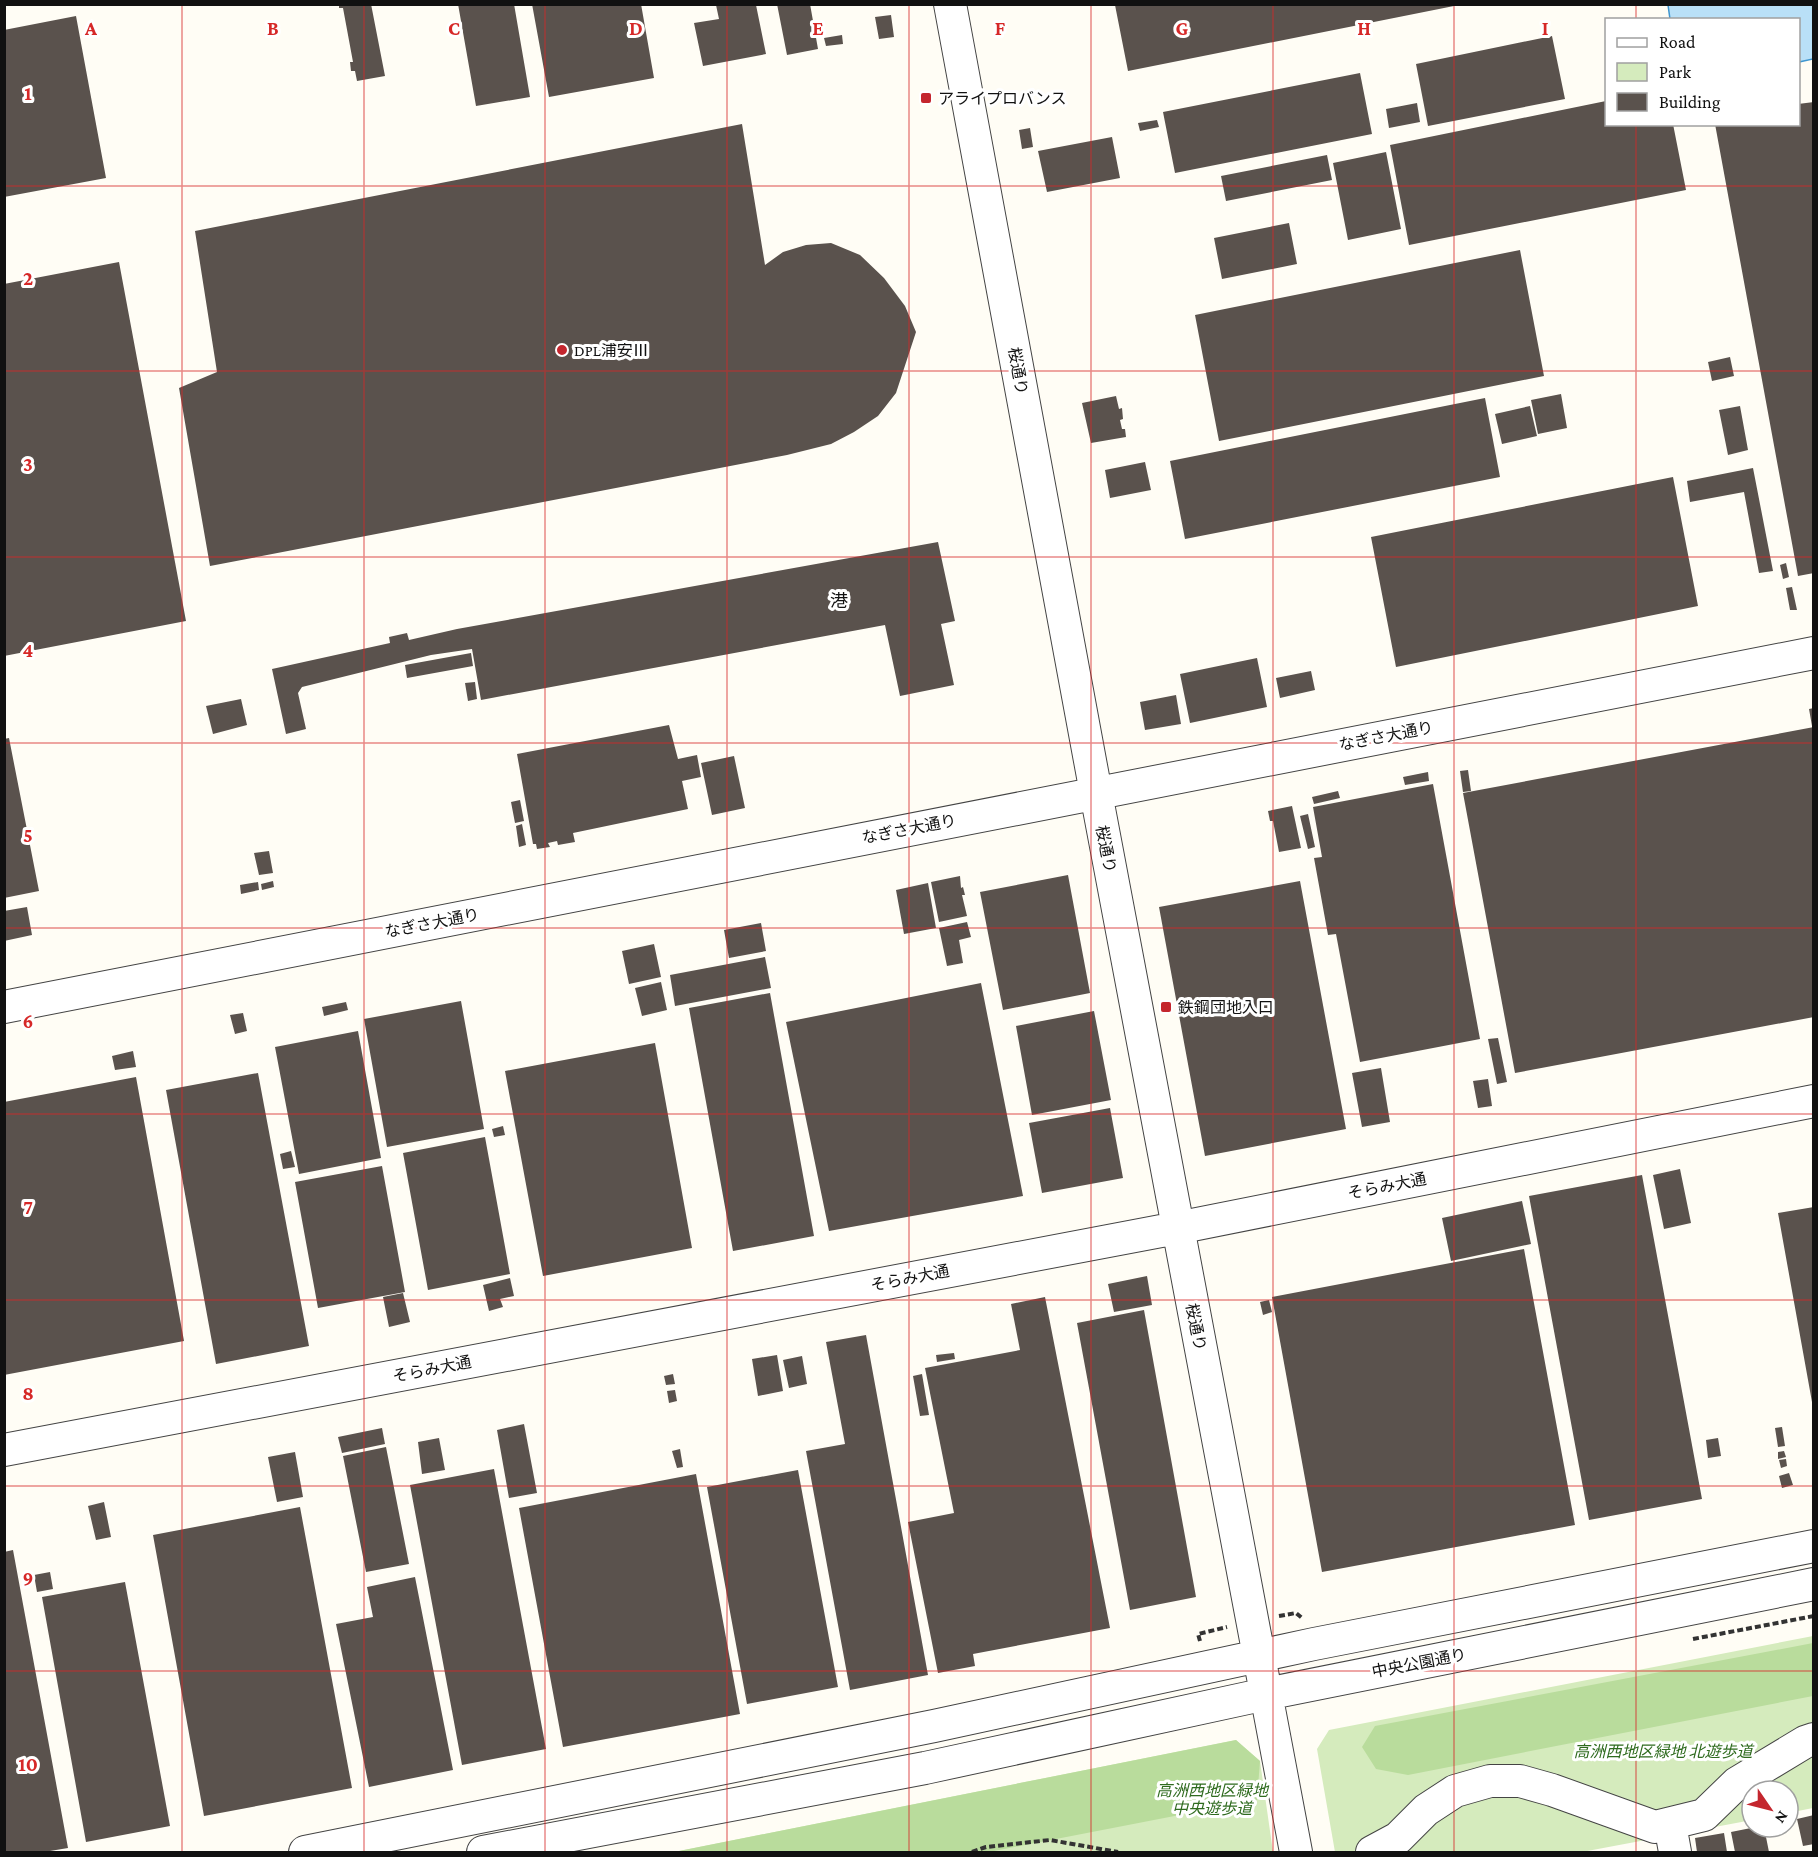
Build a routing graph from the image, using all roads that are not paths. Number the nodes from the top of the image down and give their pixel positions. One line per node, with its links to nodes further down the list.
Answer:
1 (950, 4): 3 (street, 桜通り)
2 (1814, 653): 3 (street, なぎさ大通り)
3 (1096, 793): 4 (street, なぎさ大通り); 6 (street, 桜通り)
4 (4, 1007)
5 (1814, 1101): 6 (street, そらみ大通)
6 (1177, 1228): 7 (street, そらみ大通); 10 (street, 桜通り)
7 (4, 1450)
8 (1814, 1546): 10 (street)
9 (1814, 1584): 11 (street, 中央公園通り)
10 (1258, 1656): 11 (street, 桜通り); 14 (street)
11 (1266, 1694): 15 (street, 中央公園通り); 16 (street, 桜通り)
12 (1814, 1739): 13 (street)
13 (1672, 1838): 17 (street)
14 (304, 1852)
15 (483, 1852)
16 (1296, 1852)
17 (1372, 1852)

